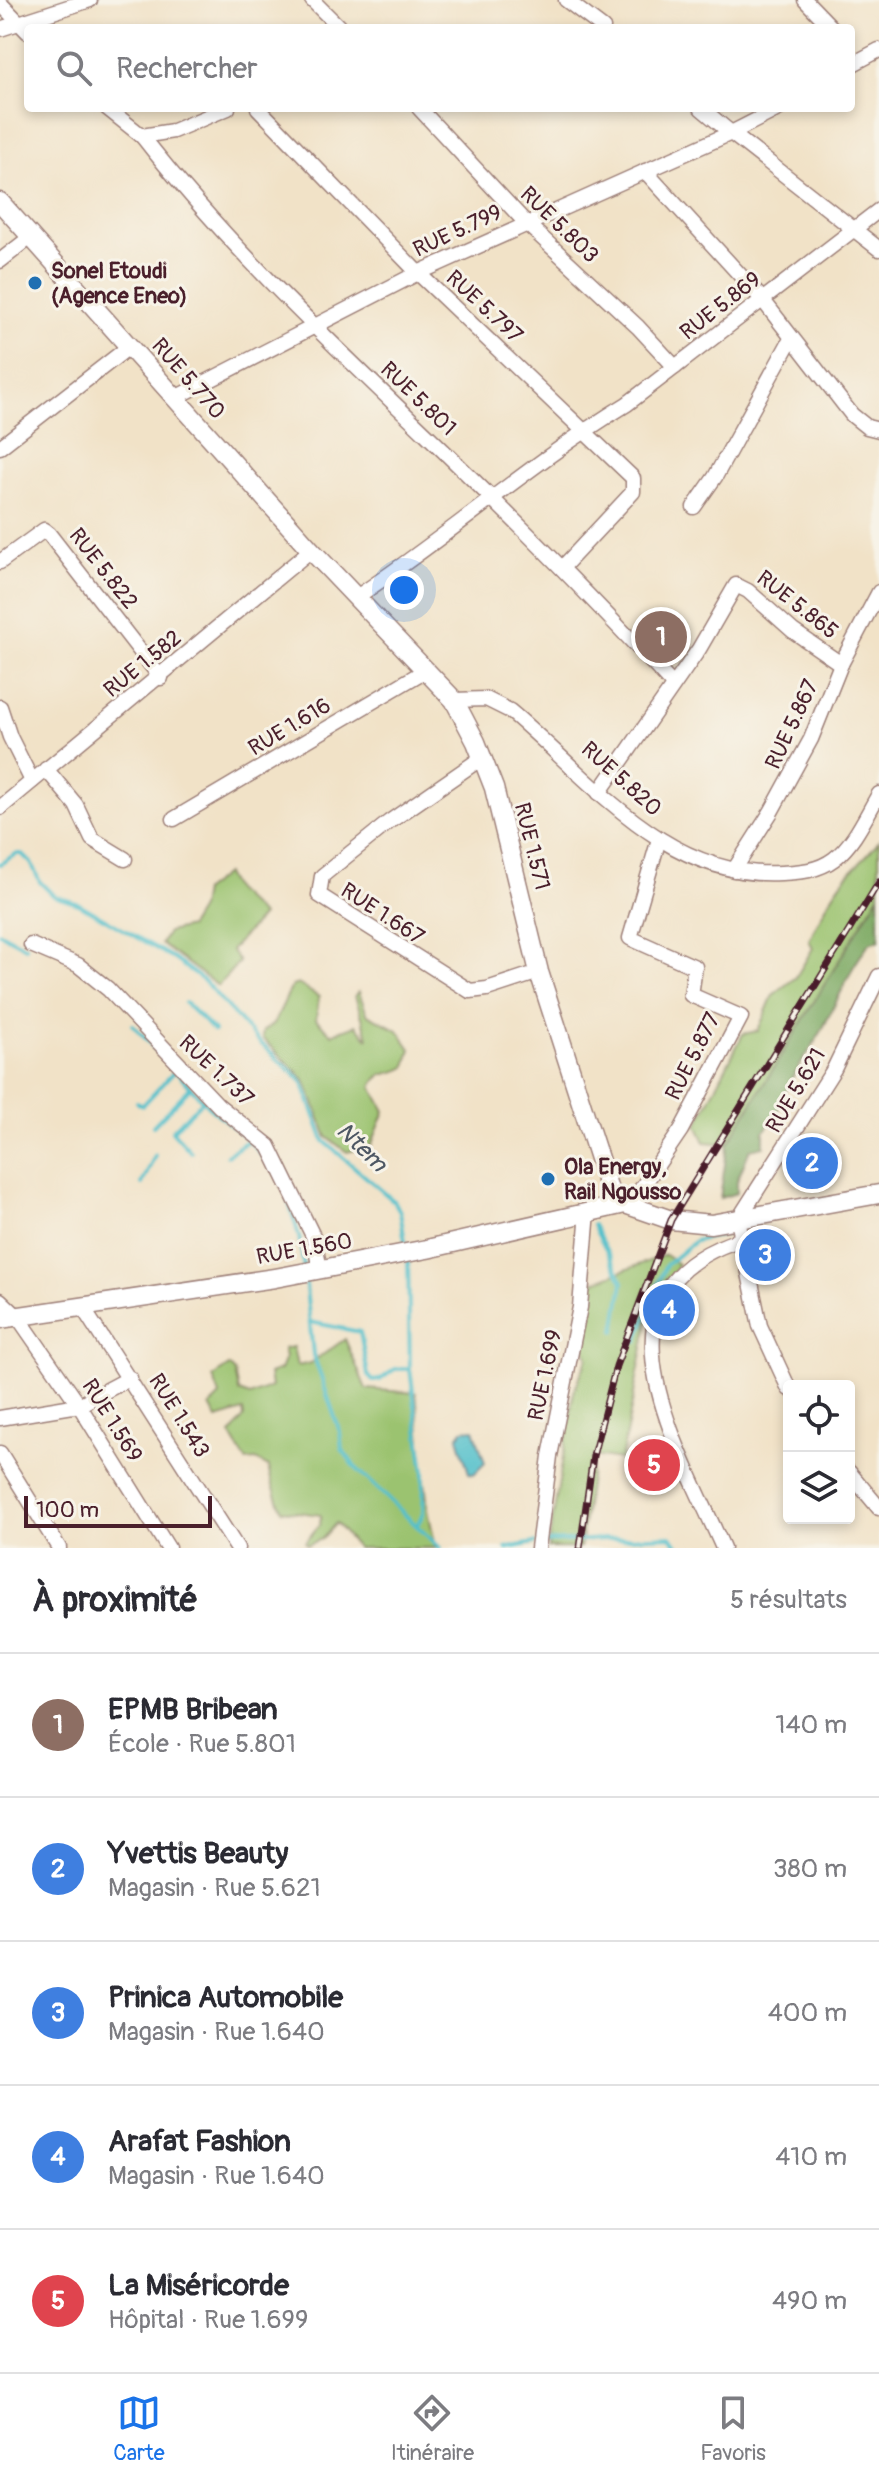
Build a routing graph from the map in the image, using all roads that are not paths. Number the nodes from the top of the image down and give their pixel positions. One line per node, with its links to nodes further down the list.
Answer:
1 (90, 0): 6 (street)
2 (312, 0): 7 (street)
3 (566, 0): 8 (street)
4 (805, 0): 9 (street)
5 (0, 3): 10 (street)
6 (30, 24)
7 (336, 24)
8 (598, 24)
9 (828, 24)
10 (23, 27): 11 (street)
11 (0, 29)
12 (879, 50): 13 (street)
13 (855, 59)
14 (112, 112): 21 (street, RUE 5.801)
15 (218, 112): 21 (street)
16 (262, 112): 30 (street, RUE 5.797)
17 (423, 112): 25 (street, RUE 5.803)
18 (706, 112): 20 (street)
19 (772, 112): 20 (street, RUE 5.799)
20 (731, 133): 22 (street, RUE 5.799); 26 (street)
21 (142, 136): 32 (street, RUE 5.801)
22 (645, 171): 25 (street, RUE 5.799); 31 (street)
23 (0, 202): 27 (main road, RUE 5.770)
24 (879, 210): 26 (street, RUE 5.869)
25 (525, 222): 30 (street, RUE 5.799); 35 (street, RUE 5.803)
26 (854, 231): 28 (street); 31 (street, RUE 5.869)
27 (32, 236): 29 (street); 34 (main road, RUE 5.770)
28 (879, 249)
29 (0, 261)
30 (418, 273): 32 (street, RUE 5.799); 37 (street, RUE 5.797)
31 (762, 299): 33 (street); 35 (street, RUE 5.869)
32 (311, 326): 36 (street, RUE 5.799); 40 (street, RUE 5.801)
33 (791, 339): 38 (street); 41 (street)
34 (130, 346): 36 (main road, RUE 5.770); 39 (street)
35 (675, 367): 37 (street, RUE 5.869)
36 (175, 398): 42 (main road, RUE 5.770)
37 (584, 430): 40 (street); 44 (street, RUE 5.797)
38 (879, 430)
39 (0, 447)
40 (492, 498): 44 (street, RUE 5.801); 46 (street)
41 (694, 507)
42 (311, 550): 46 (main road, RUE 1.571); 49 (street, RUE 1.582)
43 (0, 562): 49 (street, RUE 5.822)
44 (562, 568): 50 (street, RUE 5.801)
45 (879, 592): 47 (street, RUE 5.867)
46 (358, 596): 48 (main road, RUE 1.571)
47 (841, 664): 50 (street, RUE 5.865); 62 (street, RUE 5.867)
48 (426, 670): 51 (main road, RUE 1.571); 59 (street, RUE 1.616)
49 (161, 678): 54 (street, RUE 1.582)
50 (672, 684): 56 (street, RUE 5.865)
51 (454, 700): 53 (main road, RUE 1.571); 56 (street, RUE 5.820)
52 (0, 707): 55 (street)
53 (483, 757): 64 (main road, RUE 1.571); 64 (street, RUE 1.667)
54 (46, 769): 55 (street, RUE 1.582); 61 (street)
55 (32, 781): 58 (street, RUE 1.582)
56 (599, 793): 60 (street, RUE 5.820)
57 (879, 794): 62 (street, RUE 5.820)
58 (0, 808)
59 (174, 819)
60 (659, 839): 62 (street, RUE 5.820); 67 (street, RUE 5.877)
61 (125, 859)
62 (734, 870)
63 (31, 945): 71 (street, RUE 1.737)
64 (539, 972): 67 (main road, RUE 1.571)
65 (879, 976): 69 (street, RUE 5.621)
66 (879, 1194): 69 (main road)
67 (619, 1205): 68 (main road, RUE 1.560); 69 (main road)
68 (588, 1211): 71 (main road, RUE 1.560); 85 (street, RUE 1.699)
69 (738, 1220): 70 (street)
70 (742, 1239): 76 (street); 86 (street)
71 (320, 1269): 73 (main road, RUE 1.560)
72 (0, 1300): 74 (street, RUE 1.569)
73 (83, 1308): 74 (main road, RUE 1.560); 75 (street, RUE 1.543)
74 (9, 1318): 77 (street, RUE 1.569)
75 (130, 1378): 77 (street); 84 (street, RUE 1.543)
76 (785, 1380)
77 (79, 1405): 78 (street); 83 (street, RUE 1.569)
78 (0, 1418)
79 (0, 1453): 82 (street)
80 (855, 1479): 81 (street)
81 (879, 1508)
82 (59, 1548)
83 (168, 1548)
84 (237, 1548)
85 (538, 1548)
86 (723, 1548)

